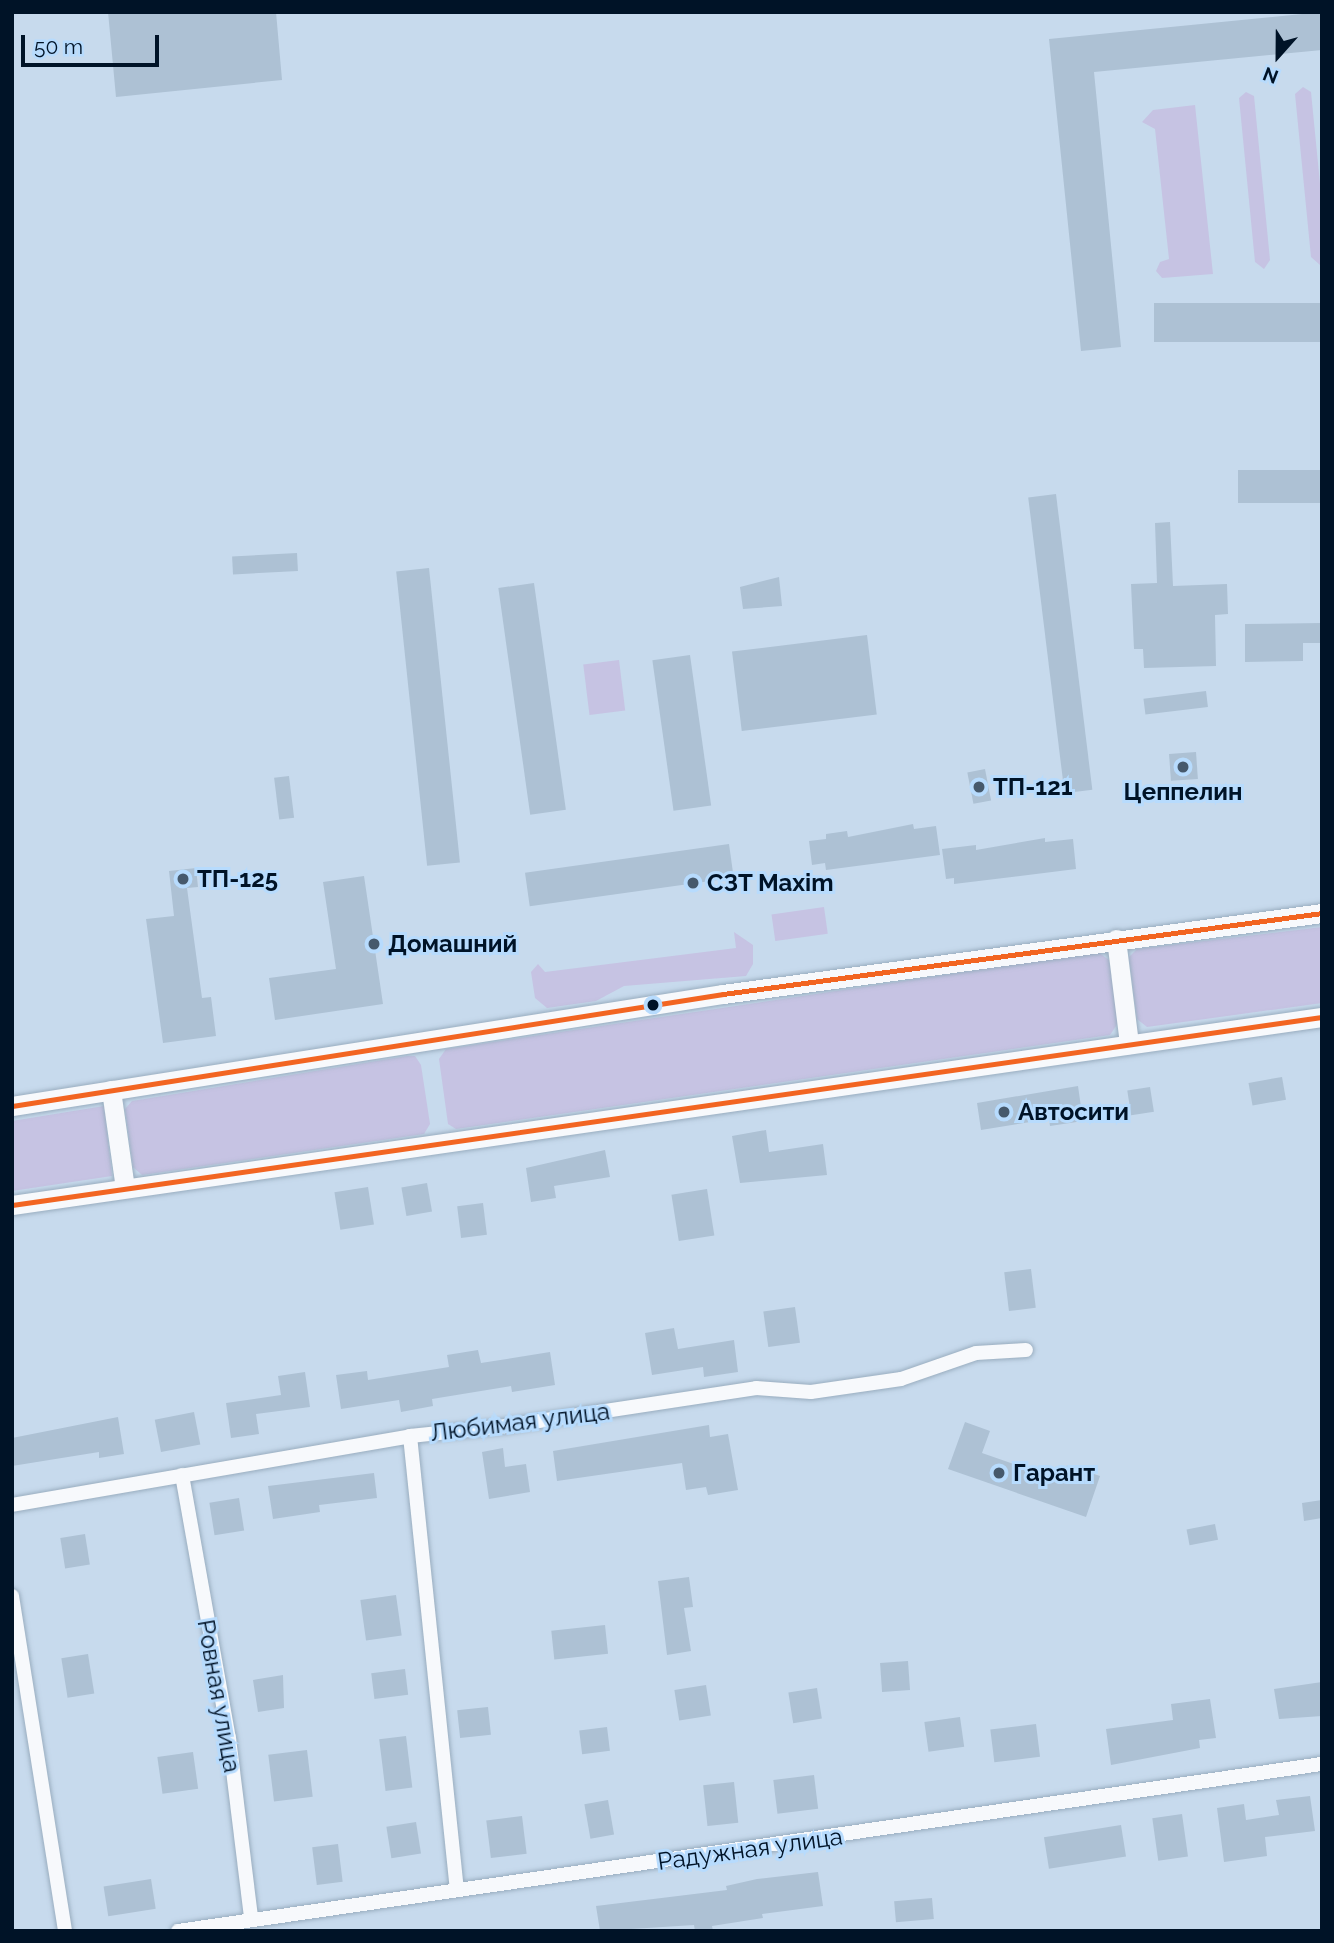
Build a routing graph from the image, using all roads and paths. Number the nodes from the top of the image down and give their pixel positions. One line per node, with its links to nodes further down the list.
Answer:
1 (1322, 913): 2 (main road)
2 (1116, 939): 4 (main road); 5 (main road)
3 (1322, 1017): 4 (main road)
4 (1129, 1044): 7 (main road)
5 (111, 1090): 6 (main road); 7 (main road)
6 (12, 1106)
7 (125, 1188): 8 (main road)
8 (12, 1205)
9 (1026, 1350): 10 (street, Любимая улица)
10 (410, 1436): 11 (street, Любимая улица); 15 (street)
11 (182, 1475): 12 (street, Любимая улица); 16 (street, Ровная улица)
12 (12, 1505)
13 (12, 1596): 17 (street)
14 (1322, 1764): 15 (street, Радужная улица)
15 (457, 1889): 16 (street, Радужная улица)
16 (251, 1917): 18 (street, Радужная улица)
17 (65, 1931)
18 (178, 1931)

